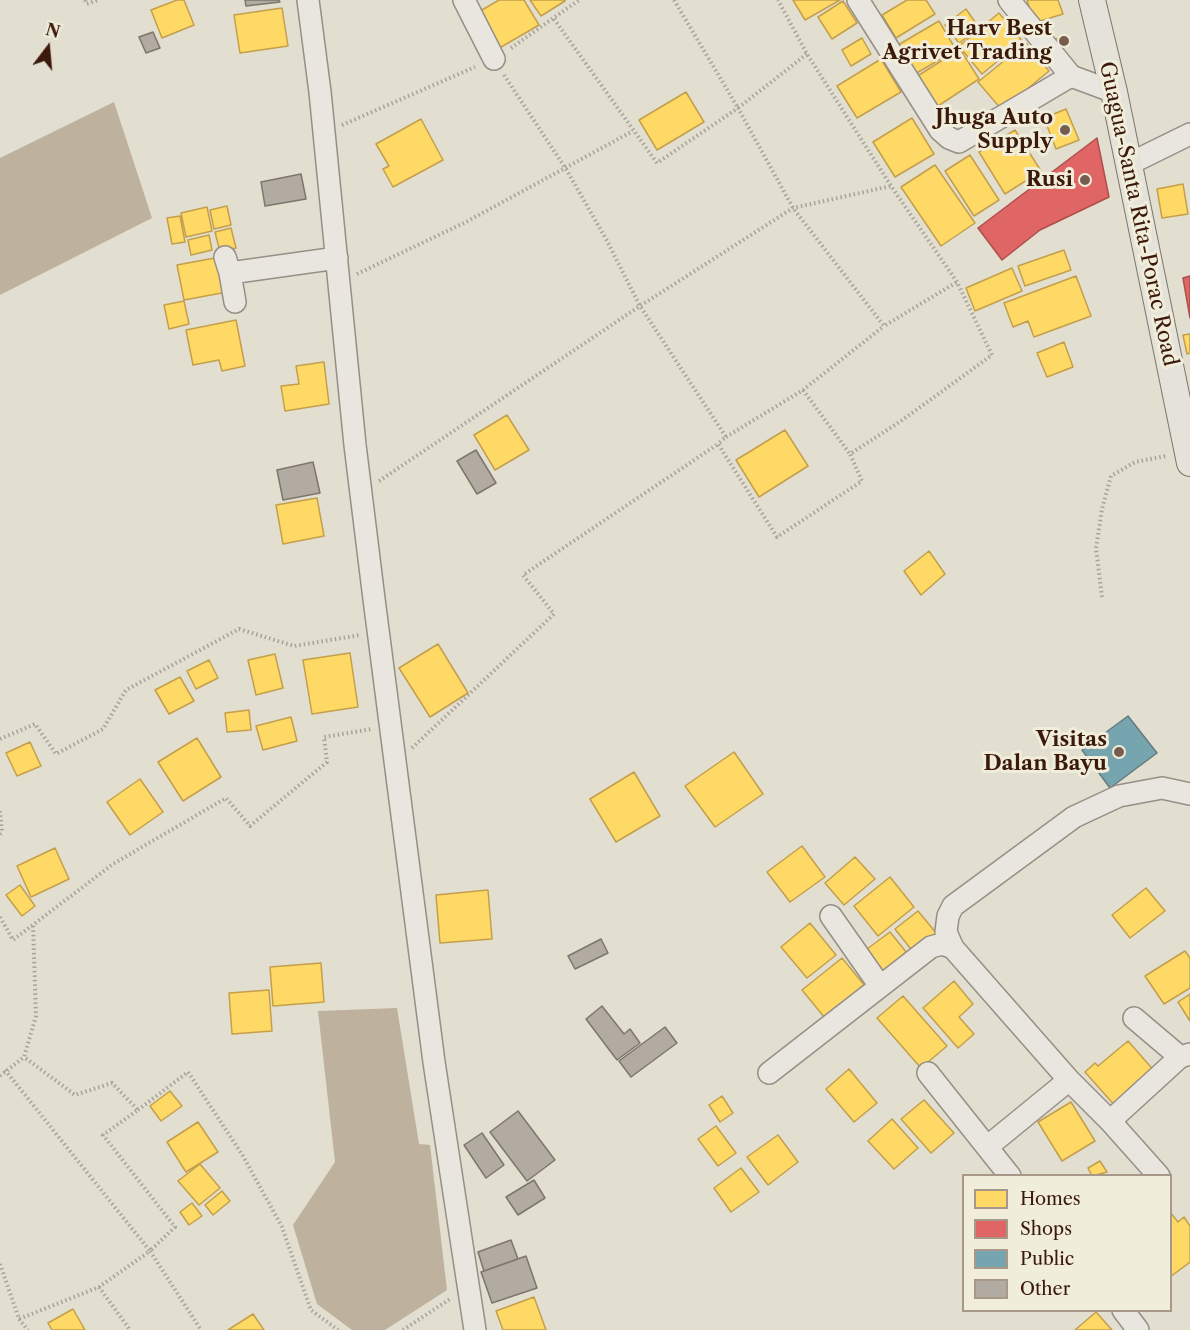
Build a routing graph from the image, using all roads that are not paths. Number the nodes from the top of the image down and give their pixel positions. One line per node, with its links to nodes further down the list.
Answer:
1 (308, 0): 11 (street)
2 (464, 0): 6 (street)
3 (858, 0): 7 (street)
4 (1009, 0): 7 (street)
5 (1092, 0): 8 (main road, Guagua-Santa Rita-Porac Road)
6 (494, 59)
7 (1071, 76): 8 (street)
8 (1114, 92): 10 (main road, Guagua-Santa Rita-Porac Road)
9 (1190, 134): 10 (street)
10 (1129, 164): 13 (main road, Guagua-Santa Rita-Porac Road)
11 (337, 258): 12 (street); 28 (street)
12 (235, 302)
13 (1189, 452)
14 (1190, 794): 16 (street)
15 (831, 916): 17 (street)
16 (953, 948): 17 (street); 22 (street)
17 (880, 986): 20 (street)
18 (1134, 1018): 19 (street)
19 (1185, 1056): 23 (street)
20 (769, 1073)
21 (928, 1073): 24 (street)
22 (1069, 1080): 23 (street); 24 (street)
23 (1110, 1121): 26 (street)
24 (987, 1147): 25 (street)
25 (1008, 1174)
26 (1157, 1174)
27 (1124, 1312): 29 (street)
28 (475, 1330)
29 (1138, 1330)

